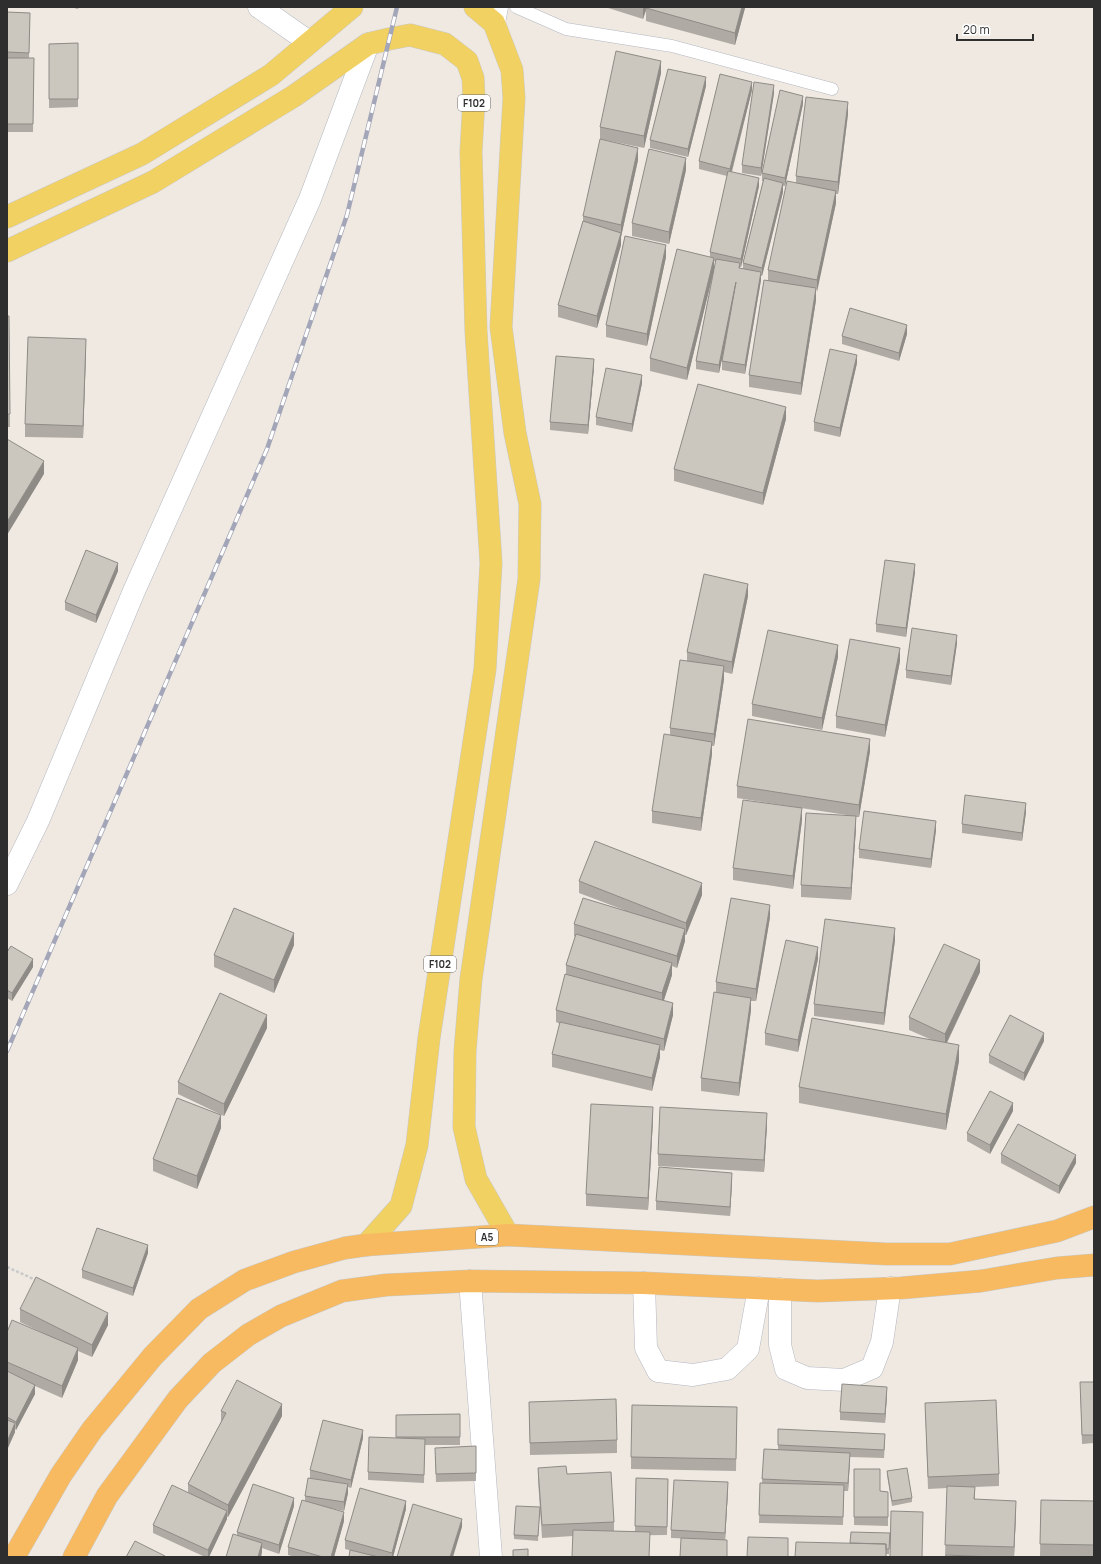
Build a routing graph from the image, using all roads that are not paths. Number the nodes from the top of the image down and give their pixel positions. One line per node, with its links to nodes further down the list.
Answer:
1 (260, 7): 6 (street)
2 (352, 7): 6 (main road)
3 (475, 7): 5 (main road)
4 (516, 7): 8 (lane)
5 (495, 15): 13 (main road)
6 (309, 42): 9 (main road)
7 (368, 44): 10 (main road, F102); 11 (street); 14 (main road, F102)
8 (832, 89)
9 (7, 217)
10 (7, 251)
11 (7, 884)
12 (1094, 1217): 13 (highway, A5)
13 (508, 1235): 14 (highway, A5)
14 (366, 1245): 20 (highway, A5)
15 (1094, 1265): 18 (highway)
16 (470, 1281): 17 (highway); 21 (highway); 22 (street)
17 (644, 1283): 19 (highway); 19 (street)
18 (890, 1288): 19 (highway); 19 (street)
19 (770, 1289)
20 (14, 1557)
21 (74, 1557)
22 (492, 1557)

